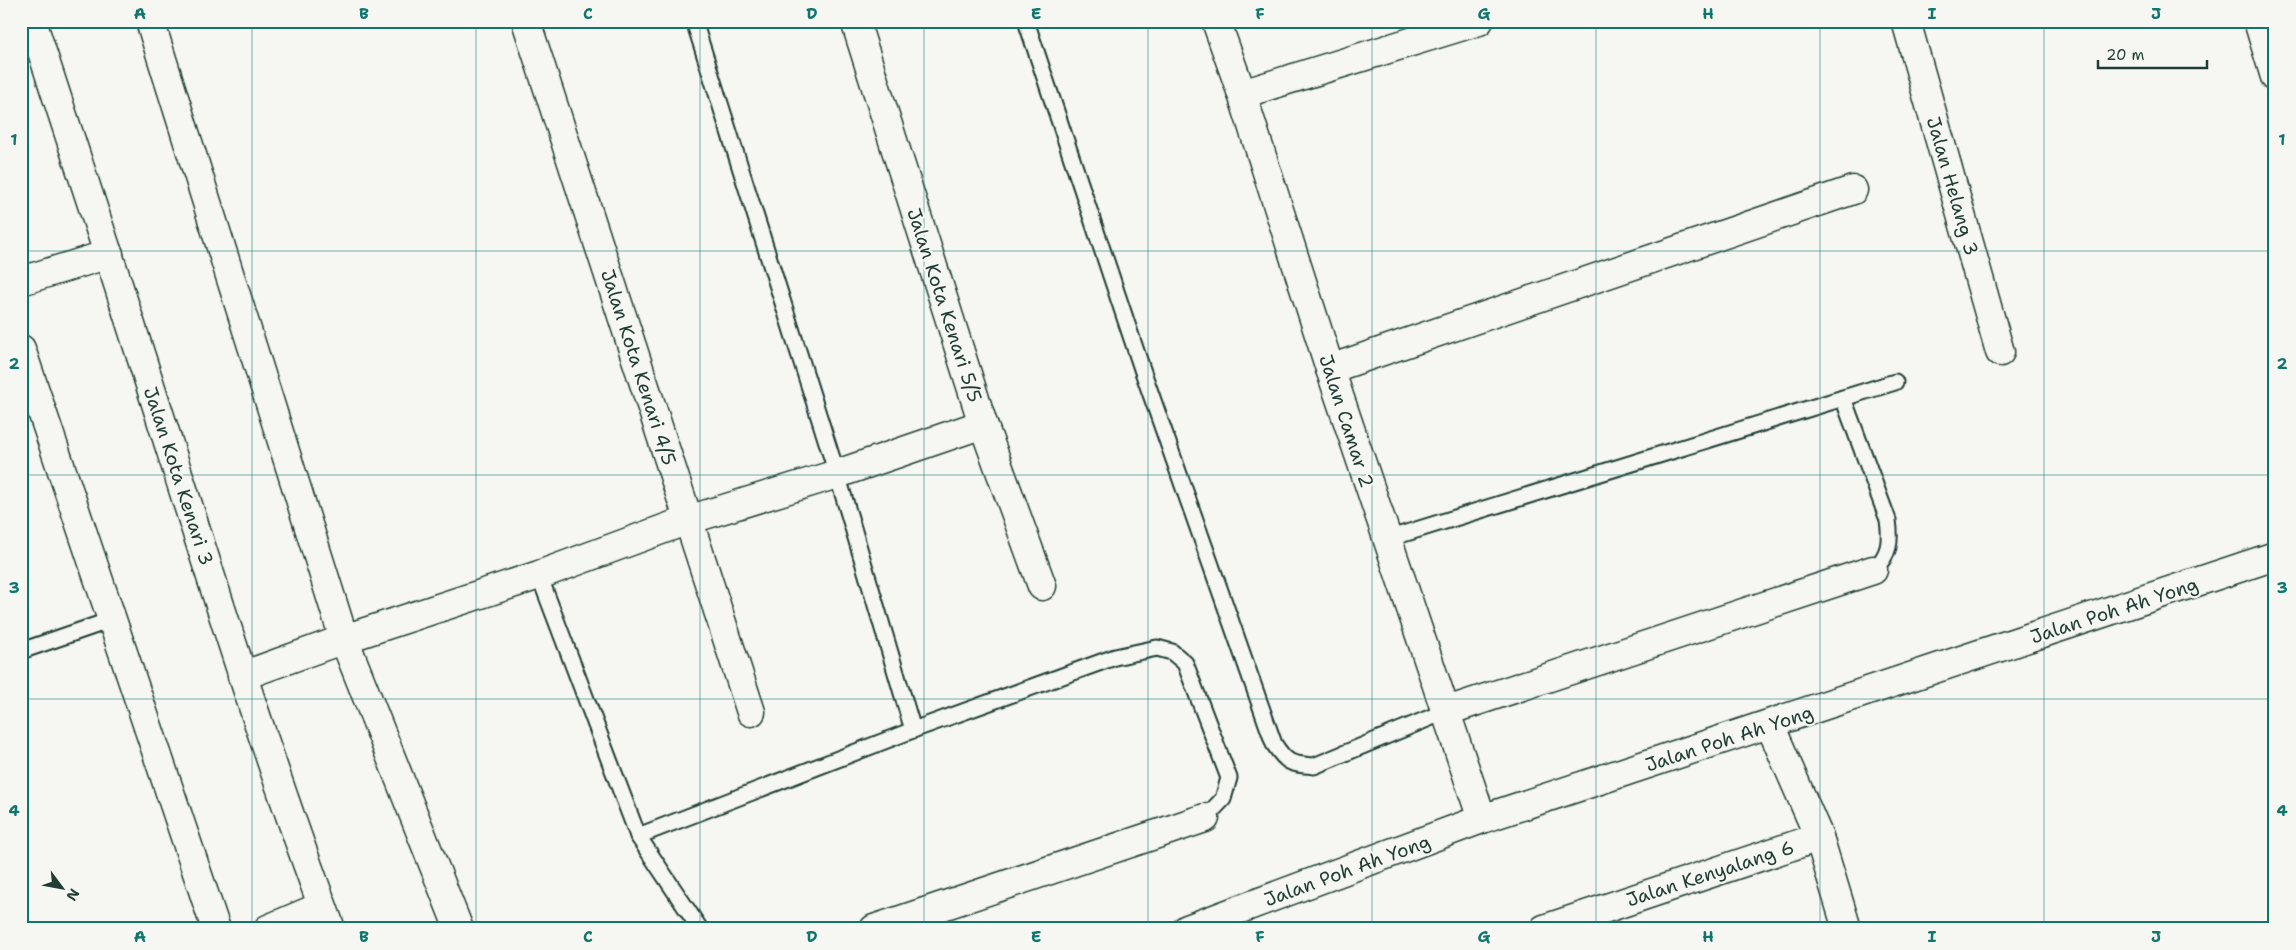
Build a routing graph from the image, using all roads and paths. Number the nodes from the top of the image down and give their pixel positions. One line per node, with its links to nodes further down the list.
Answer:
1 (32, 21): 14 (street, Jalan Kota Kenari 3)
2 (150, 21): 30 (street)
3 (526, 21): 23 (street, Jalan Kota Kenari 4/5)
4 (694, 21): 22 (lane)
5 (855, 21): 21 (street, Jalan Kota Kenari 5/5)
6 (1026, 21): 34 (lane)
7 (1216, 21): 12 (street, Jalan Camar 2)
8 (1479, 21): 12 (street)
9 (1906, 21): 17 (street, Jalan Helang 3)
10 (2258, 21): 11 (street)
11 (2275, 77)
12 (1242, 94): 18 (street, Jalan Camar 2)
13 (1854, 190): 18 (street)
14 (109, 254): 15 (street); 32 (street, Jalan Kota Kenari 3)
15 (21, 280)
16 (21, 349): 29 (street)
17 (2000, 352)
18 (1330, 369): 24 (street, Jalan Camar 2)
19 (1895, 382): 20 (lane)
20 (1843, 398): 24 (lane); 26 (lane)
21 (983, 424): 22 (street); 28 (street, Jalan Kota Kenari 5/5)
22 (836, 474): 23 (street); 36 (lane)
23 (688, 520): 27 (street); 33 (street, Jalan Kota Kenari 4/5)
24 (1387, 539): 34 (street, Jalan Camar 2)
25 (2275, 556): 35 (street, Jalan Poh Ah Yong)
26 (1873, 570): 34 (street)
27 (539, 575): 30 (street); 39 (lane)
28 (1042, 586)
29 (111, 620): 31 (lane); 42 (street)
30 (344, 638): 32 (street); 44 (street)
31 (21, 651)
32 (242, 676): 41 (street, Jalan Kota Kenari 3)
33 (751, 712)
34 (1444, 712): 38 (street, Jalan Camar 2)
35 (1770, 725): 38 (street, Jalan Poh Ah Yong); 40 (street)
36 (913, 730): 37 (lane); 39 (lane)
37 (1205, 818): 46 (street)
38 (1482, 819): 47 (street, Jalan Poh Ah Yong)
39 (638, 836): 45 (lane)
40 (1819, 837): 48 (street, Jalan Kenyalang 6); 49 (street)
41 (327, 917): 43 (street)
42 (216, 929)
43 (268, 929)
44 (459, 929)
45 (700, 929)
46 (874, 929)
47 (1187, 929)
48 (1544, 929)
49 (1846, 929)

